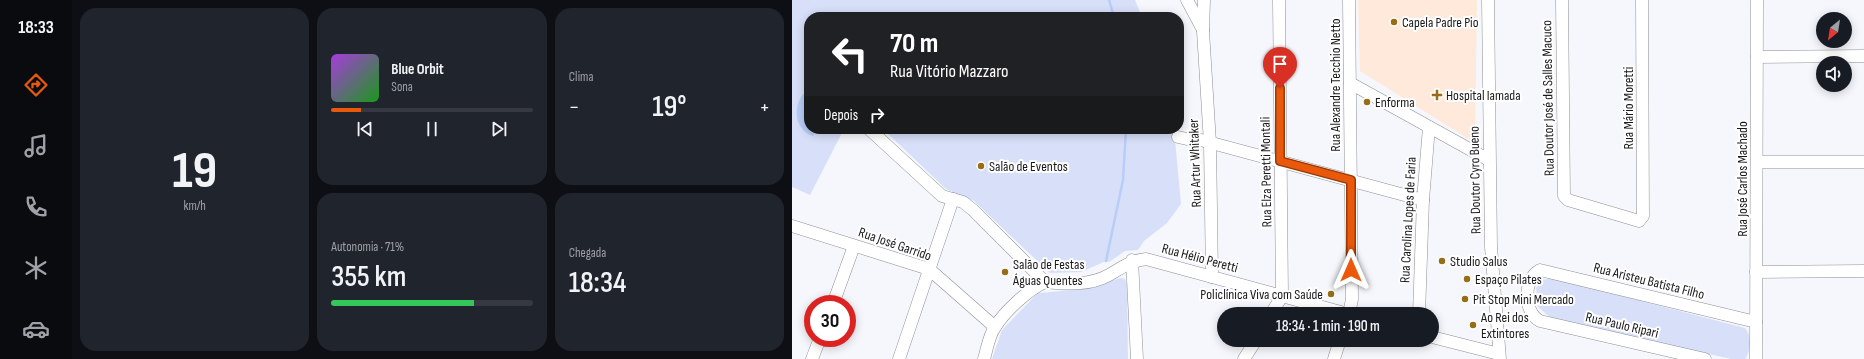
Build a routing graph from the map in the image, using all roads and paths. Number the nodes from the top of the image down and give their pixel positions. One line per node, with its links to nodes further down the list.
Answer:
1 (1187, 0): 9 (street)
2 (1204, 0): 9 (street, Rua Artur Whitaker)
3 (1278, 0): 18 (street, Rua Elza Peretti Montali)
4 (1349, 0): 12 (street, Rua Alexandre Tecchio Netto)
5 (1488, 0): 17 (street, Rua Doutor Cyro Bueno)
6 (1562, 0): 24 (street, Rua Doutor José de Salles Macuco)
7 (1642, 0): 24 (street, Rua Mário Moretti)
8 (1758, 0): 10 (street, Rua José Carlos Machado)
9 (1203, 31): 16 (street, Rua Artur Whitaker)
10 (1757, 56): 11 (street); 19 (street, Rua José Carlos Machado)
11 (1864, 56)
12 (1350, 83): 13 (street); 21 (street, Rua Alexandre Tecchio Netto)
13 (1429, 127): 17 (street); 23 (street, Rua Carolina Lopes de Faria)
14 (874, 134): 22 (street)
15 (1178, 137): 16 (street)
16 (1210, 143): 18 (street); 32 (street, Rua Artur Whitaker)
17 (1489, 160): 46 (street, Rua Doutor Cyro Bueno)
18 (1280, 161): 21 (street); 35 (street, Rua Elza Peretti Montali)
19 (1757, 162): 20 (street); 30 (street, Rua José Carlos Machado)
20 (1864, 162)
21 (1351, 180): 23 (street); 38 (street, Rua Alexandre Tecchio Netto)
22 (953, 199): 28 (street); 33 (street)
23 (1423, 200): 39 (street, Rua Carolina Lopes de Faria)
24 (1643, 216)
25 (792, 226): 26 (street, Rua José Garrido)
26 (854, 246): 28 (street, Rua José Garrido); 34 (street)
27 (1132, 260): 32 (street, Rua Hélio Peretti); 33 (street); 50 (street)
28 (930, 269): 41 (street, Rua José Garrido); 48 (street)
29 (1864, 271): 30 (street)
30 (1756, 272): 40 (street, Rua José Carlos Machado)
31 (1534, 273): 40 (street, Rua Aristeu Batista Filho); 53 (street, Rua Paulo Ripari)
32 (1212, 277): 35 (street, Rua Hélio Peretti)
33 (1045, 282): 41 (street)
34 (836, 295)
35 (1282, 296): 36 (street); 37 (street, Rua Hélio Peretti)
36 (1275, 307)
37 (1323, 307)
38 (1350, 307)
39 (1419, 307)
40 (1756, 322): 54 (street, Rua José Carlos Machado)
41 (994, 327): 49 (street)
42 (1439, 339): 46 (street)
43 (817, 347): 47 (street)
44 (1252, 347): 51 (street)
45 (1338, 347): 52 (street)
46 (1500, 356)
47 (812, 359)
48 (899, 359)
49 (984, 359)
50 (1137, 359)
51 (1244, 359)
52 (1334, 359)
53 (1705, 359)
54 (1756, 359)

